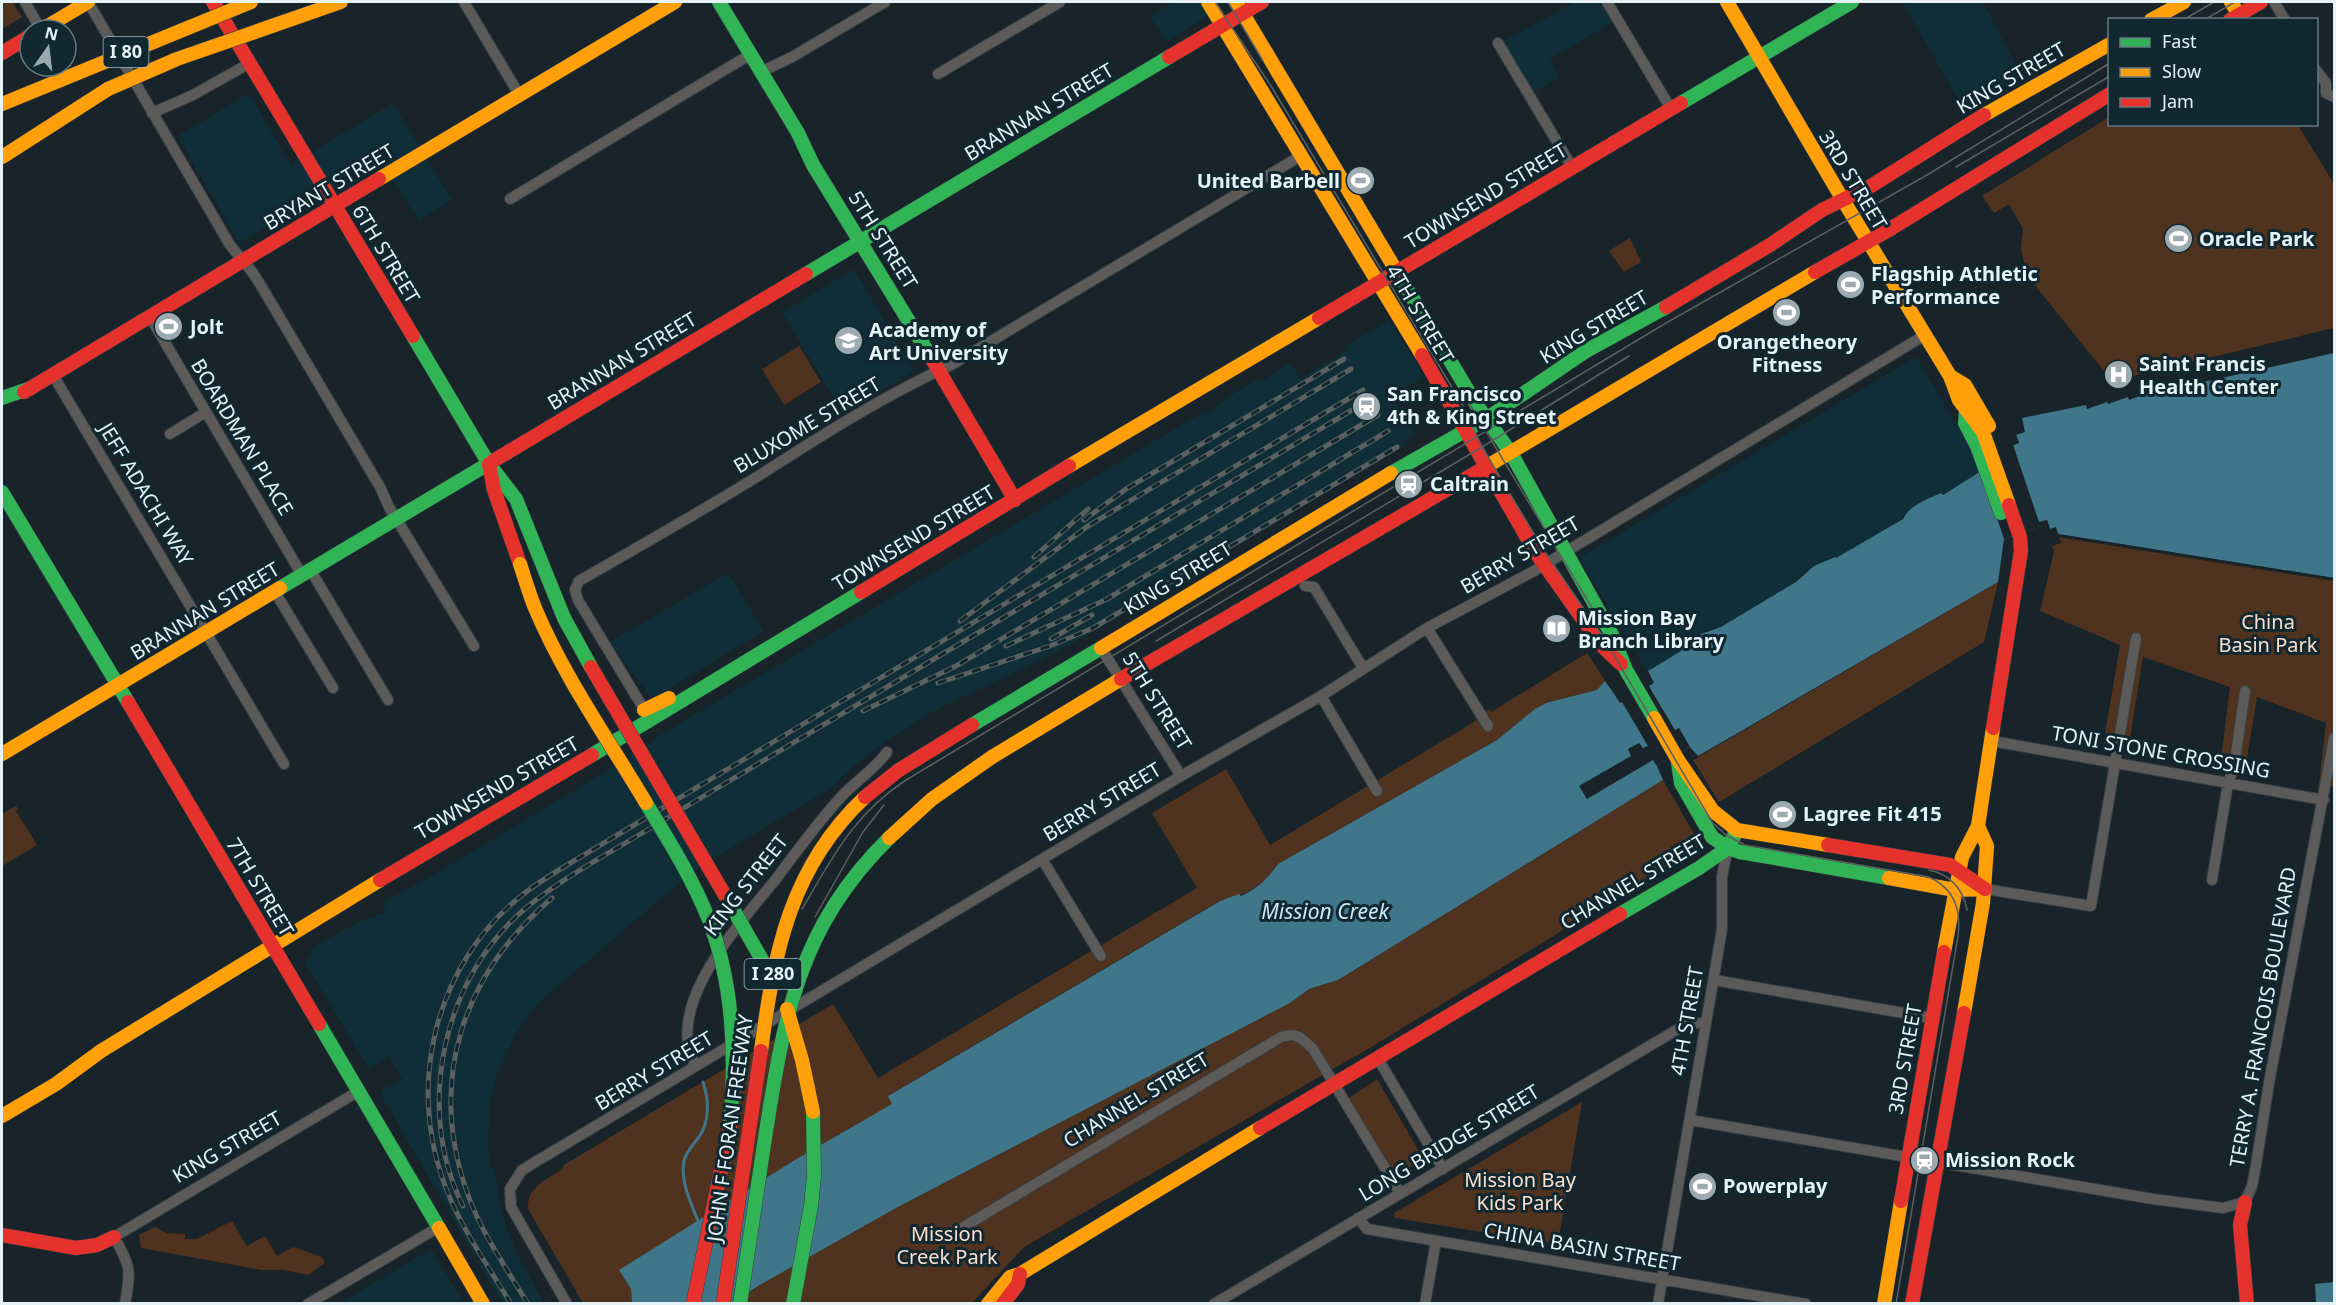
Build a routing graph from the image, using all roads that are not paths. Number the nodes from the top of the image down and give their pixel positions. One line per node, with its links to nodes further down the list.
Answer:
1 (25, 2): 22 (street)
2 (88, 2): 23 (main road); 44 (street)
3 (213, 2): 33 (main road, 6TH STREET)
4 (251, 2): 42 (main road, I 80, bridge)
5 (341, 2): 38 (main road, I 80, bridge)
6 (464, 2): 40 (street)
7 (675, 2): 40 (main road, BRYANT STREET)
8 (718, 2): 31 (main road, 5TH STREET)
9 (885, 2): 34 (street)
10 (1060, 2): 36 (street)
11 (1208, 2): 26 (main road, 4TH STREET)
12 (1262, 2): 20 (main road, BRANNAN STREET)
13 (1607, 2): 43 (street)
14 (1727, 2): 32 (main road, 3RD STREET)
15 (1852, 2): 32 (main road, TOWNSEND STREET)
16 (2184, 2): 24 (main road)
17 (2231, 2): 21 (main road)
18 (2261, 2): 21 (main road)
19 (2274, 2): 25 (street)
20 (1240, 7): 26 (main road, BRANNAN STREET); 55 (main road, 4TH STREET)
21 (2234, 17)
22 (34, 18)
23 (61, 18)
24 (2155, 18)
25 (2284, 18)
26 (1223, 26): 46 (main road, 4TH STREET); 52 (main road, BRANNAN STREET)
27 (18, 43): 30 (main road)
28 (1498, 43): 48 (street)
29 (2108, 45): 50 (main road, KING STREET)
30 (2, 53)
31 (751, 54): 34 (main road, 5TH STREET); 49 (street)
32 (1760, 56): 43 (main road, TOWNSEND STREET); 50 (main road, 3RD STREET)
33 (249, 63): 44 (street); 51 (main road, 6TH STREET)
34 (761, 72): 52 (main road, 5TH STREET)
35 (2318, 72): 37 (street)
36 (938, 74)
37 (2330, 81): 41 (street)
38 (108, 90): 45 (main road); 47 (main road, I 80)
39 (2108, 95): 53 (main road)
40 (520, 96): 51 (main road, BRYANT STREET)
41 (2334, 97)
42 (2, 104)
43 (1671, 109): 48 (main road, TOWNSEND STREET)
44 (152, 113): 54 (street)
45 (2, 145)
46 (1302, 155): 56 (main road, 4TH STREET); 59 (street, BLUXOME STREET)
47 (2, 158)
48 (1572, 167): 55 (main road, TOWNSEND STREET)
49 (510, 199)
50 (1843, 200): 53 (main road, 3RD STREET); 66 (main road, KING STREET)
51 (335, 206): 54 (main road, BRYANT STREET); 70 (main road, 6TH STREET)
52 (860, 241): 59 (main road, 5TH STREET); 70 (main road, BRANNAN STREET)
53 (1868, 243): 58 (main road, 3RD STREET); 69 (main road)
54 (243, 261): 57 (main road, BRYANT STREET); 75 (street)
55 (1396, 272): 56 (main road, TOWNSEND STREET); 66 (main road, 4TH STREET)
56 (1378, 282): 67 (main road, 4TH STREET); 74 (main road, TOWNSEND STREET)
57 (150, 317): 60 (main road, BRYANT STREET); 65 (street, BOARDMAN PLACE)
58 (1924, 335): 61 (main road, 3RD STREET); 77 (street, BERRY STREET)
59 (939, 371): 74 (main road, 5TH STREET); 95 (street, BLUXOME STREET)
60 (53, 375): 62 (main road, BRYANT STREET); 83 (street, JEFF ADACHI WAY)
61 (1950, 376): 72 (main road, 3RD STREET); 72 (main road, 3RD STREET)
62 (31, 388): 63 (main road); 64 (main road, BRYANT STREET)
63 (2, 398)
64 (2, 406)
65 (206, 412): 68 (street); 79 (street, BOARDMAN PLACE)
66 (1486, 418): 67 (main road, KING STREET); 69 (main road, 4TH STREET)
67 (1466, 430): 71 (main road, 4TH STREET); 86 (main road, KING STREET)
68 (170, 434)
69 (1511, 453): 71 (main road); 77 (main road, 4TH STREET)
70 (489, 464): 75 (main road, BRANNAN STREET); 144 (main road, bridge); 147 (main road, bridge)
71 (1486, 468): 78 (main road, 4TH STREET); 89 (main road)
72 (1997, 470): 76 (main road, 3RD STREET); 76 (main road, 3RD STREET)
73 (2, 492): 90 (main road, 7TH STREET)
74 (1015, 500): 95 (main road, TOWNSEND STREET)
75 (397, 519): 79 (main road, BRANNAN STREET); 85 (street)
76 (2019, 536): 98 (main road, 3RD STREET)
77 (1566, 550): 78 (street, BERRY STREET); 88 (main road, 4TH STREET)
78 (1544, 564): 82 (street, BERRY STREET); 88 (main road, 4TH STREET)
79 (306, 573): 81 (main road, BRANNAN STREET); 94 (street, BOARDMAN PLACE)
80 (1305, 586): 87 (street)
81 (275, 592): 83 (main road, BRANNAN STREET); 91 (street)
82 (1427, 628): 87 (street, BERRY STREET); 96 (street)
83 (207, 632): 90 (main road, BRANNAN STREET); 103 (street, JEFF ADACHI WAY)
84 (2136, 638): 102 (street)
85 (474, 646)
86 (1101, 648): 89 (street, 5TH STREET); 145 (main road, JOHN F FORAN FREEWAY / I 280, bridge)
87 (1363, 668): 93 (street, BERRY STREET)
88 (1628, 674): 101 (main road, 4TH STREET)
89 (1121, 679): 104 (street, 5TH STREET); 146 (main road, I 280, bridge)
90 (117, 685): 100 (main road, BRANNAN STREET); 116 (main road, 7TH STREET)
91 (333, 688)
92 (2245, 691): 105 (street)
93 (1321, 696): 104 (street, BERRY STREET); 106 (street)
94 (388, 700)
95 (647, 714): 116 (main road, TOWNSEND STREET)
96 (1488, 726)
97 (2334, 738): 107 (street, TERRY A. FRANCOIS BOULEVARD)
98 (1992, 741): 102 (street, TONI STONE CROSSING); 108 (main road, 3RD STREET)
99 (887, 752): 122 (street, KING STREET)
100 (2, 754)
101 (1677, 757): 109 (main road, 4TH STREET); 110 (main road, 4TH STREET)
102 (2115, 763): 105 (street, TONI STONE CROSSING); 114 (street, CHANNEL STREET)
103 (284, 764)
104 (1181, 776): 111 (street, BERRY STREET)
105 (2228, 783): 107 (street, TONI STONE CROSSING); 113 (street)
106 (1377, 791)
107 (2324, 800): 131 (street, TERRY A. FRANCOIS BOULEVARD)
108 (1978, 826): 112 (main road, 3RD STREET); 114 (main road, 3RD STREET)
109 (1737, 830): 110 (main road); 112 (main road, CHANNEL STREET)
110 (1728, 848): 115 (main road, CHANNEL STREET); 118 (street, 4TH STREET); 121 (main road, CHANNEL STREET)
111 (1042, 859): 117 (street); 122 (street, BERRY STREET)
112 (1960, 870): 114 (main road, CHANNEL STREET); 115 (main road, 3RD STREET)
113 (2212, 880)
114 (1985, 888): 115 (main road, CHANNEL STREET); 128 (main road, 3RD STREET)
115 (1955, 890): 119 (main road, 3RD STREET)
116 (272, 945): 124 (main road, 7TH STREET); 125 (main road, TOWNSEND STREET)
117 (1101, 956)
118 (1714, 980): 119 (street); 120 (street, 4TH STREET)
119 (1932, 1018): 127 (main road, 3RD STREET)
120 (1706, 1024): 126 (street, 4TH STREET); 129 (street, LONG BRIDGE STREET)
121 (1377, 1057): 123 (main road, CHANNEL STREET); 129 (street)
122 (696, 1066): 143 (street, BERRY STREET)
123 (1335, 1084): 130 (street); 136 (street, CHANNEL STREET); 138 (main road, CHANNEL STREET)
124 (359, 1091): 133 (main road, 7TH STREET); 134 (street, KING STREET)
125 (2, 1116)
126 (1690, 1120): 127 (street); 139 (street, 4TH STREET)
127 (1908, 1157): 128 (street); 154 (main road, 3RD STREET)
128 (1938, 1162): 131 (street); 155 (main road, 3RD STREET)
129 (1443, 1169): 130 (street, LONG BRIDGE STREET)
130 (1400, 1193): 132 (street, LONG BRIDGE STREET)
131 (2245, 1202): 156 (main road, TERRY A. FRANCOIS BOULEVARD)
132 (1358, 1218): 137 (street, CHINA BASIN STREET); 150 (street, LONG BRIDGE STREET)
133 (439, 1227): 141 (street); 142 (main road, 7TH STREET)
134 (114, 1237): 135 (main road); 140 (street)
135 (2, 1238)
136 (945, 1238)
137 (1436, 1241): 139 (street, CHINA BASIN STREET); 151 (street)
138 (1020, 1274): 148 (main road, CHANNEL STREET); 149 (main road, CHANNEL STREET)
139 (1663, 1279): 152 (street, 4TH STREET); 153 (street, CHINA BASIN STREET)
140 (125, 1304)
141 (308, 1304)
142 (483, 1304)
143 (567, 1304)
144 (693, 1304)
145 (723, 1304)
146 (740, 1304)
147 (793, 1304)
148 (988, 1304)
149 (1003, 1304)
150 (1214, 1304)
151 (1425, 1304)
152 (1658, 1304)
153 (1806, 1304)
154 (1884, 1304)
155 (1912, 1304)
156 (2247, 1304)

